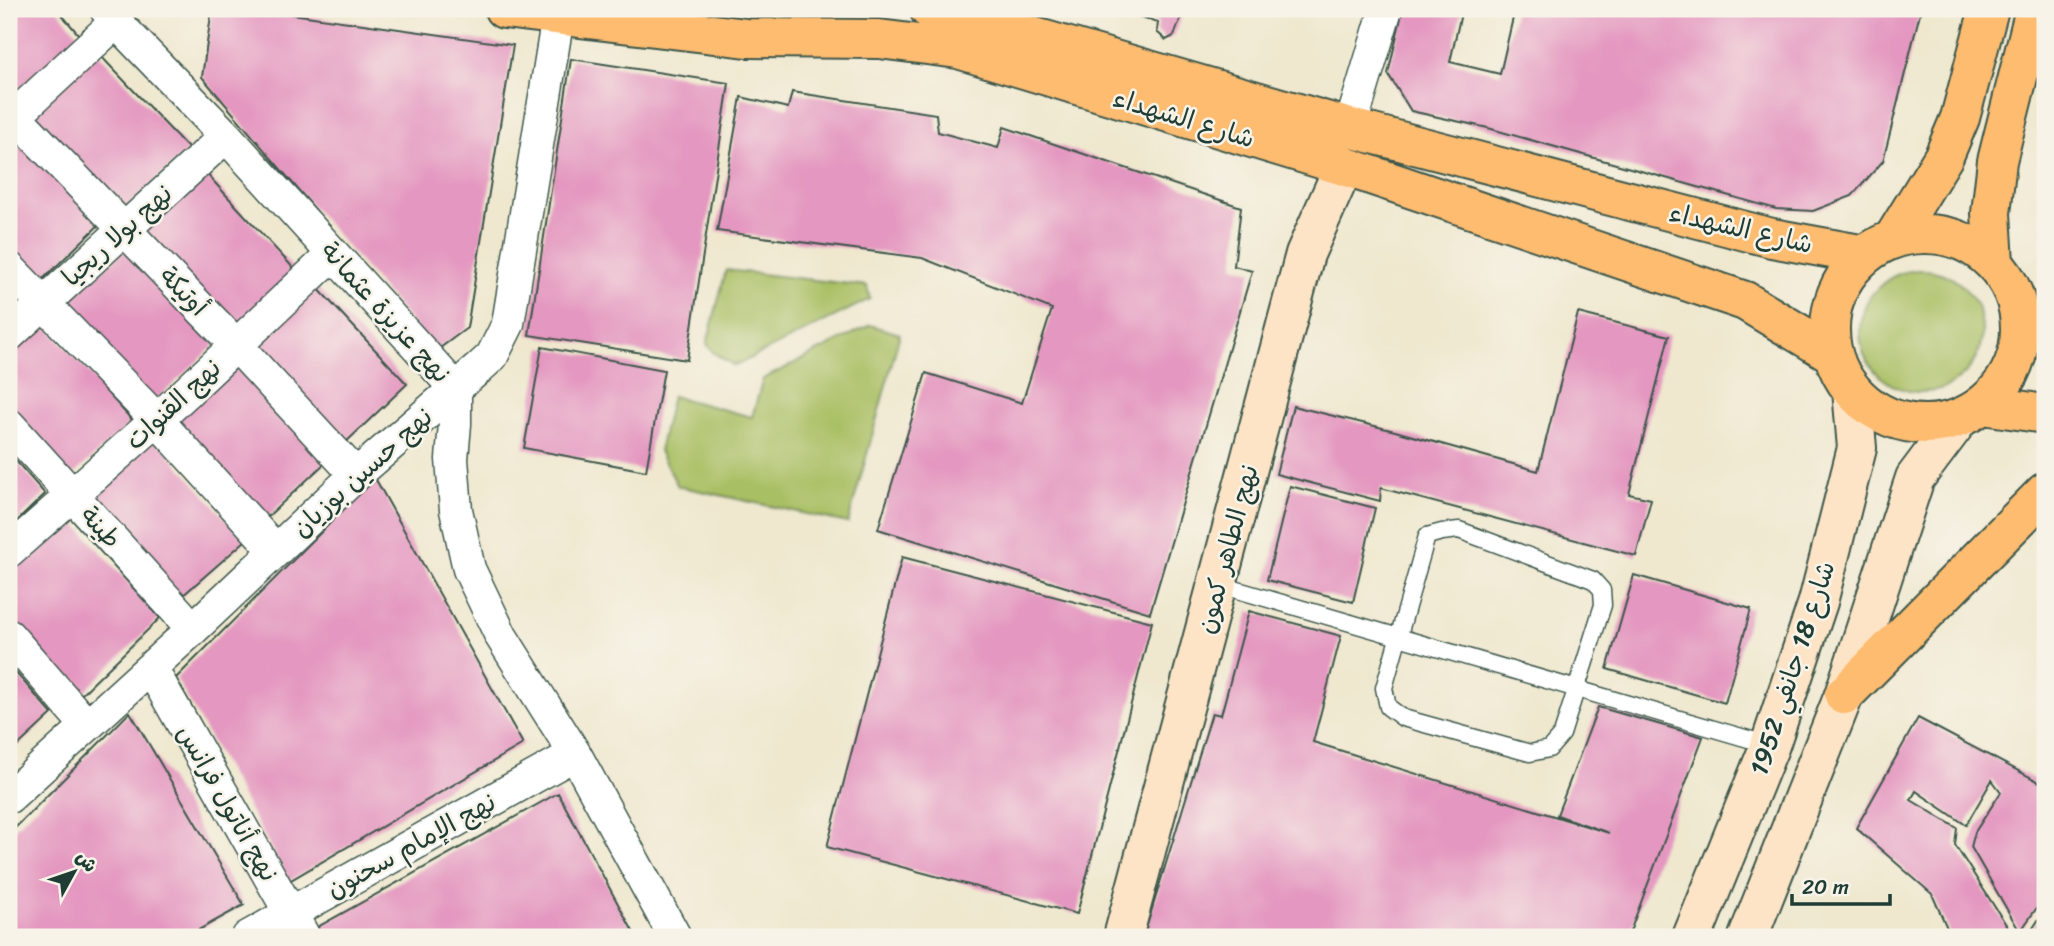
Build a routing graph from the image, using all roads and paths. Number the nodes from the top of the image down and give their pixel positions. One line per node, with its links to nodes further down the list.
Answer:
1 (504, 9): 7 (main road, شارع الشهداء)
2 (929, 9): 9 (main road, شارع الشهداء)
3 (1386, 9): 9 (street)
4 (1989, 9): 13 (main road)
5 (2035, 9): 15 (main road)
6 (111, 15): 8 (street); 10 (street, نهج عزيزة عثمانة)
7 (558, 16): 11 (main road, شارع الشهداء); 23 (street, نهج حسين بوزيان)
8 (10, 116): 12 (street, أوتيكة)
9 (1350, 128): 13 (main road, شارع الشهداء)
10 (226, 136): 12 (street, نهج بولا ريجيا); 14 (street, نهج عزيزة عثمانة)
11 (1343, 166): 22 (main road, شارع الشهداء); 34 (main road, نهج الطاهر كمون)
12 (124, 228): 18 (street, نهج بولا ريجيا); 21 (street, أوتيكة)
13 (1879, 247): 15 (main road); 22 (main road)
14 (333, 254): 21 (street, نهج القنوات); 23 (street, نهج عزيزة عثمانة)
15 (1994, 263): 17 (main road)
16 (9, 268): 18 (street)
17 (2015, 296): 19 (main road); 25 (main road)
18 (42, 303): 20 (street, نهج بولا ريجيا); 27 (street)
19 (2045, 320)
20 (9, 335)
21 (236, 345): 27 (street, نهج القنوات); 29 (street, أوتيكة)
22 (1833, 354): 24 (main road)
23 (455, 388): 29 (street, نهج حسين بوزيان); 43 (street, نهج عزيزة عثمانة)
24 (1852, 390): 25 (main road); 42 (main road, شارع 18 جانفي 1952)
25 (1972, 412): 26 (main road); 40 (main road, شارع 18 جانفي 1952)
26 (2045, 414)
27 (157, 420): 31 (street, نهج القنوات); 33 (street)
28 (9, 425): 31 (street, طينة)
29 (356, 475): 33 (street, نهج حسين بوزيان)
30 (2045, 492): 40 (main road)
31 (72, 495): 32 (street, نهج القنوات); 35 (street, طينة)
32 (9, 551)
33 (276, 551): 35 (street, نهج حسين بوزيان)
34 (1217, 584): 37 (lane); 48 (main road, نهج الطاهر كمون)
35 (194, 629): 38 (street, نهج حسين بوزيان)
36 (9, 636): 41 (street)
37 (1399, 637): 39 (lane); 39 (lane); 39 (lane)
38 (150, 668): 41 (street, نهج حسين بوزيان); 45 (street, نهج أناتول فرانس)
39 (1577, 689): 42 (lane)
40 (1844, 695): 50 (main road, شارع 18 جانفي 1952)
41 (87, 726): 44 (street, نهج حسين بوزيان)
42 (1770, 745): 49 (main road, شارع 18 جانفي 1952)
43 (575, 754): 45 (street, نهج الإمام سحنون); 47 (street, نهج عزيزة عثمانة)
44 (9, 797)
45 (298, 925): 46 (street, نهج الإمام سحنون)
46 (248, 937)
47 (675, 937)
48 (1123, 937)
49 (1692, 937)
50 (1748, 937)

